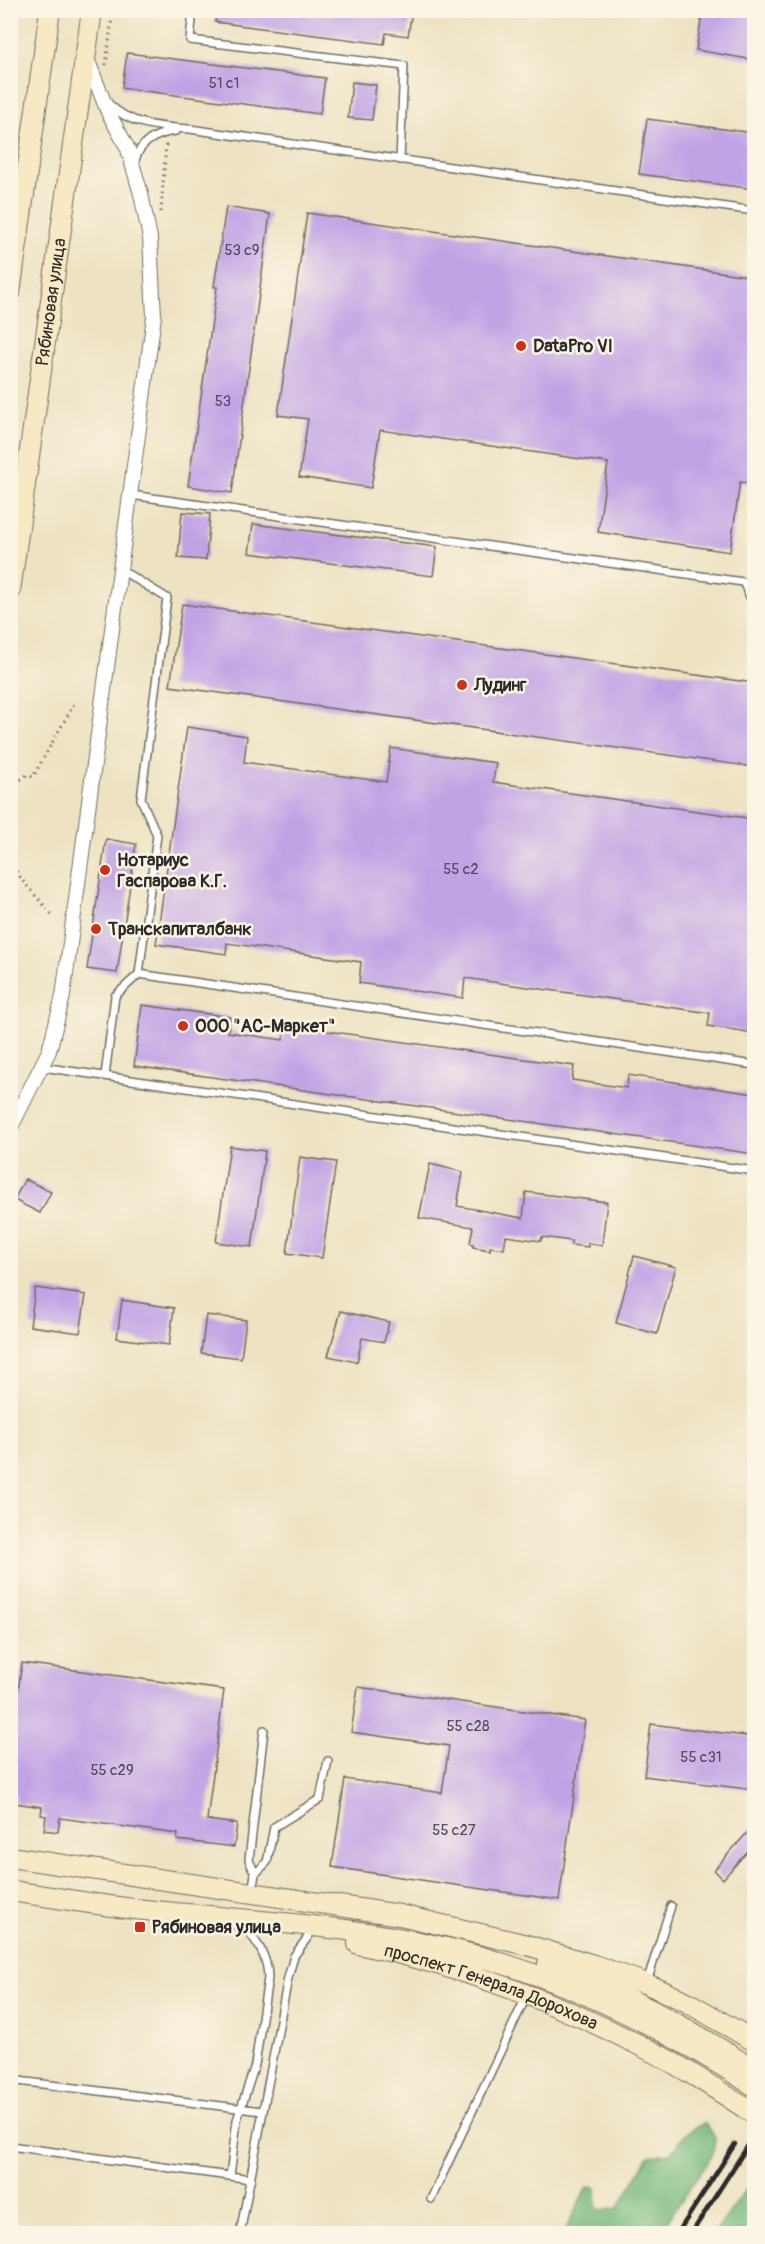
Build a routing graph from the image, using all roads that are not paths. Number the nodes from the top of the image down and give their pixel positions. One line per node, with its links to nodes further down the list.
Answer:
1 (92, 10): 4 (main road, Рябиновая улица)
2 (193, 10): 7 (lane)
3 (47, 11): 10 (main road)
4 (86, 56): 5 (street); 13 (main road, Рябиновая улица)
5 (102, 98): 6 (lane); 8 (street)
6 (190, 129): 7 (lane); 8 (lane)
7 (400, 160): 9 (lane)
8 (135, 172): 11 (street)
9 (754, 211)
10 (10, 293)
11 (131, 495): 12 (street); 14 (lane)
12 (121, 570): 15 (lane); 17 (street)
13 (10, 591)
14 (754, 605)
15 (139, 974): 16 (lane); 18 (lane)
16 (754, 1065)
17 (42, 1067): 18 (lane); 19 (street)
18 (105, 1077): 20 (lane)
19 (10, 1129)
20 (754, 1171)
21 (264, 1730): 24 (lane)
22 (328, 1761): 24 (lane)
23 (10, 1857): 24 (main road, проспект Генерала Дорохова)
24 (254, 1883): 29 (main road, проспект Генерала Дорохова)
25 (10, 1891): 27 (main road, проспект Генерала Дорохова)
26 (671, 1906): 31 (lane)
27 (204, 1916): 28 (main road, проспект Генерала Дорохова); 36 (main road, проспект Генерала Дорохова)
28 (240, 1922): 30 (main road, проспект Генерала Дорохова); 37 (lane)
29 (465, 1930): 31 (main road, проспект Генерала Дорохова); 34 (main road, проспект Генерала Дорохова)
30 (310, 1934): 32 (main road, проспект Генерала Дорохова); 38 (lane)
31 (647, 1984): 33 (main road, проспект Генерала Дорохова)
32 (528, 1995): 39 (main road, проспект Генерала Дорохова); 43 (lane)
33 (754, 2041)
34 (754, 2070)
35 (10, 2080): 37 (lane)
36 (754, 2086)
37 (241, 2109): 38 (lane); 41 (lane)
38 (262, 2111): 42 (lane)
39 (754, 2115)
40 (10, 2146): 41 (lane)
41 (230, 2176): 42 (lane)
42 (250, 2179): 44 (lane)
43 (430, 2199)
44 (240, 2234)

